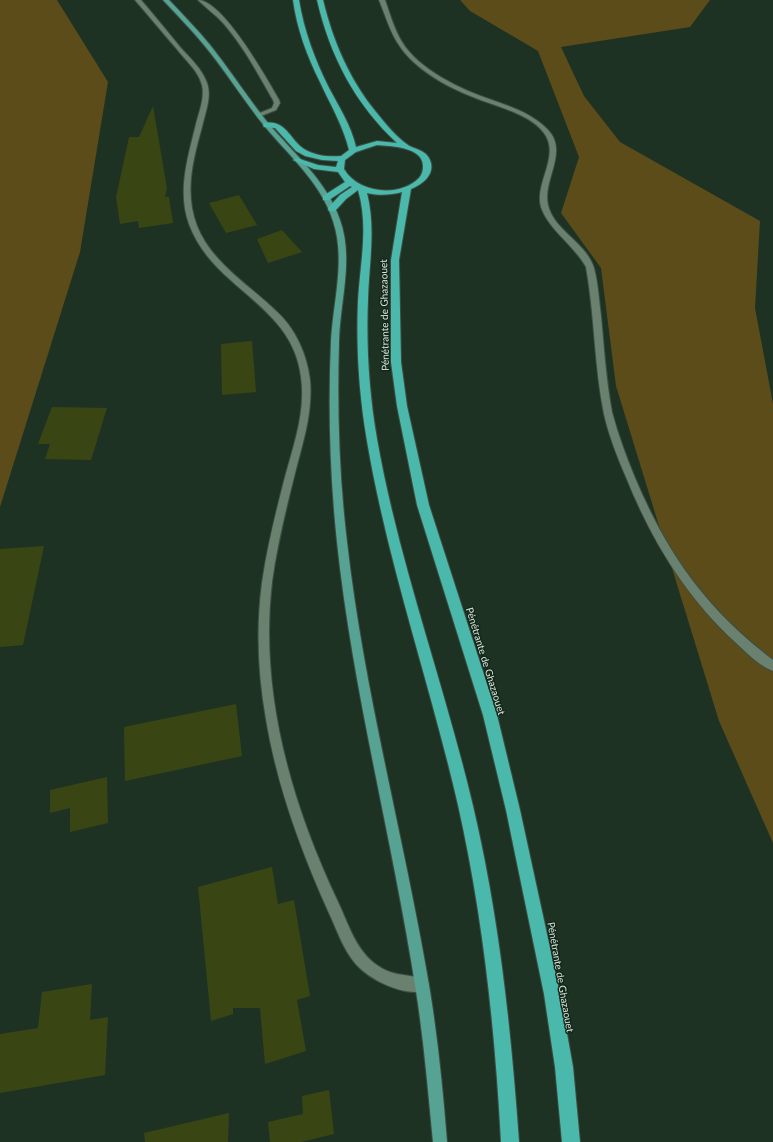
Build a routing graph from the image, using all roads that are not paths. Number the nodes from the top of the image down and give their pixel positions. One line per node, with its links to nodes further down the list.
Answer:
1 (138, 0): 20 (street)
2 (166, 0): 7 (main road)
3 (201, 0): 7 (street)
4 (296, 0): 10 (highway)
5 (320, 0): 9 (highway)
6 (382, 0): 19 (street)
7 (259, 115): 8 (main road)
8 (267, 125): 11 (highway); 12 (main road)
9 (405, 146): 10 (highway); 16 (highway)
10 (353, 150): 11 (highway)
11 (343, 158): 13 (highway)
12 (298, 160): 13 (highway); 17 (main road)
13 (340, 170): 14 (highway)
14 (349, 183): 15 (highway); 17 (highway)
15 (360, 188): 16 (highway); 18 (highway); 22 (highway, Pénétrante de Ghazaouet)
16 (407, 188): 23 (highway, Pénétrante de Ghazaouet)
17 (326, 198): 18 (main road)
18 (332, 209): 20 (main road)
19 (773, 666)
20 (422, 985): 21 (main road)
21 (440, 1142)
22 (510, 1142)
23 (571, 1142)

